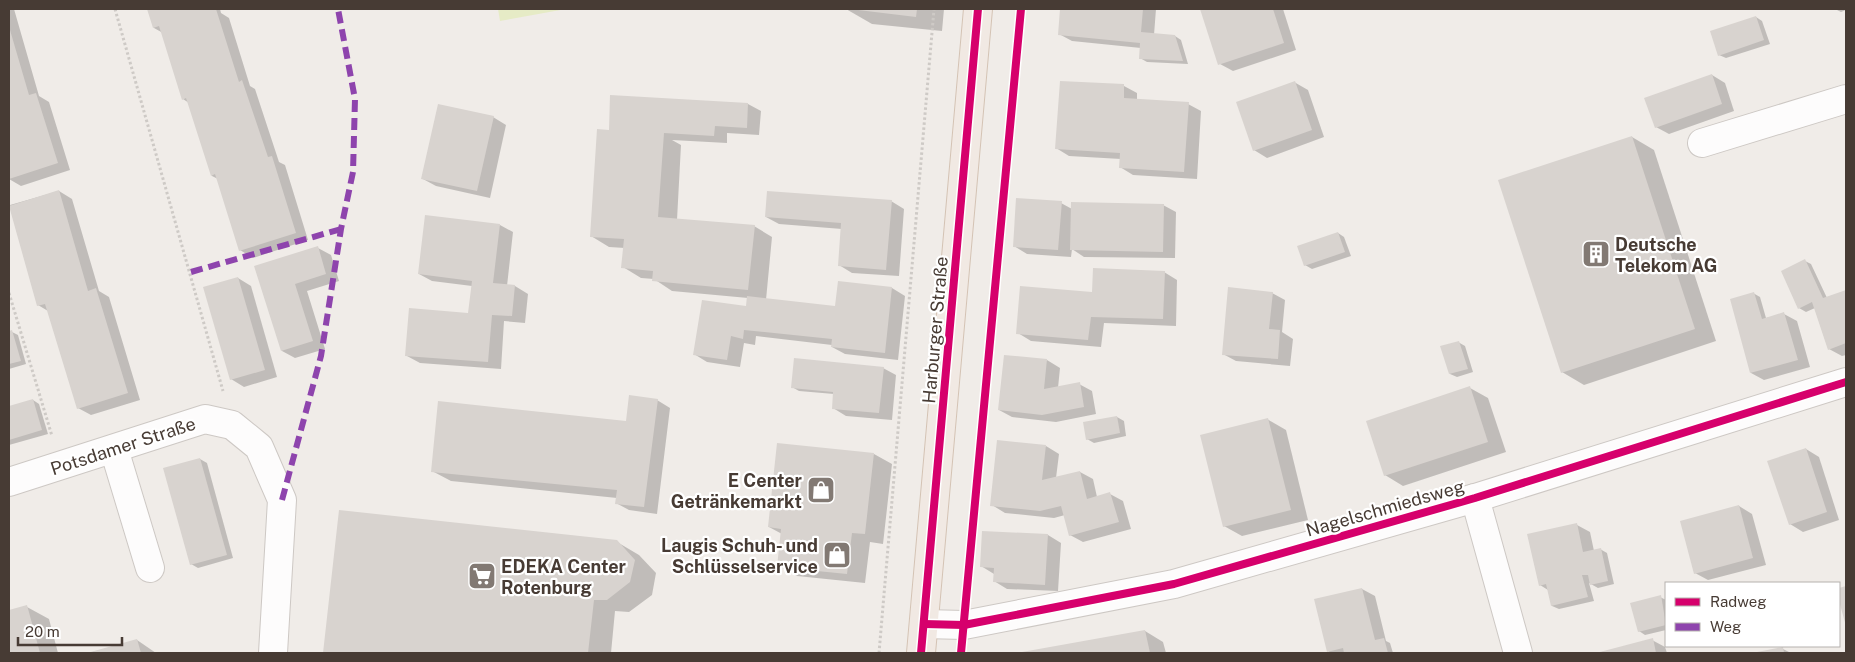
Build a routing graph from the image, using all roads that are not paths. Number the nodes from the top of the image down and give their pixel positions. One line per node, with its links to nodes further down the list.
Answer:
1 (978, 9): 9 (main road, Harburger Straße)
2 (1846, 99): 3 (street)
3 (1702, 143)
4 (1846, 382): 7 (street, Nagelschmiedsweg)
5 (114, 449): 6 (street, Potsdamer Straße); 8 (street); 10 (street, Potsdamer Straße)
6 (9, 482)
7 (1475, 498): 9 (street, Nagelschmiedsweg); 12 (street)
8 (150, 568)
9 (924, 624): 11 (main road, Harburger Straße)
10 (273, 653)
11 (921, 653)
12 (1518, 653)

